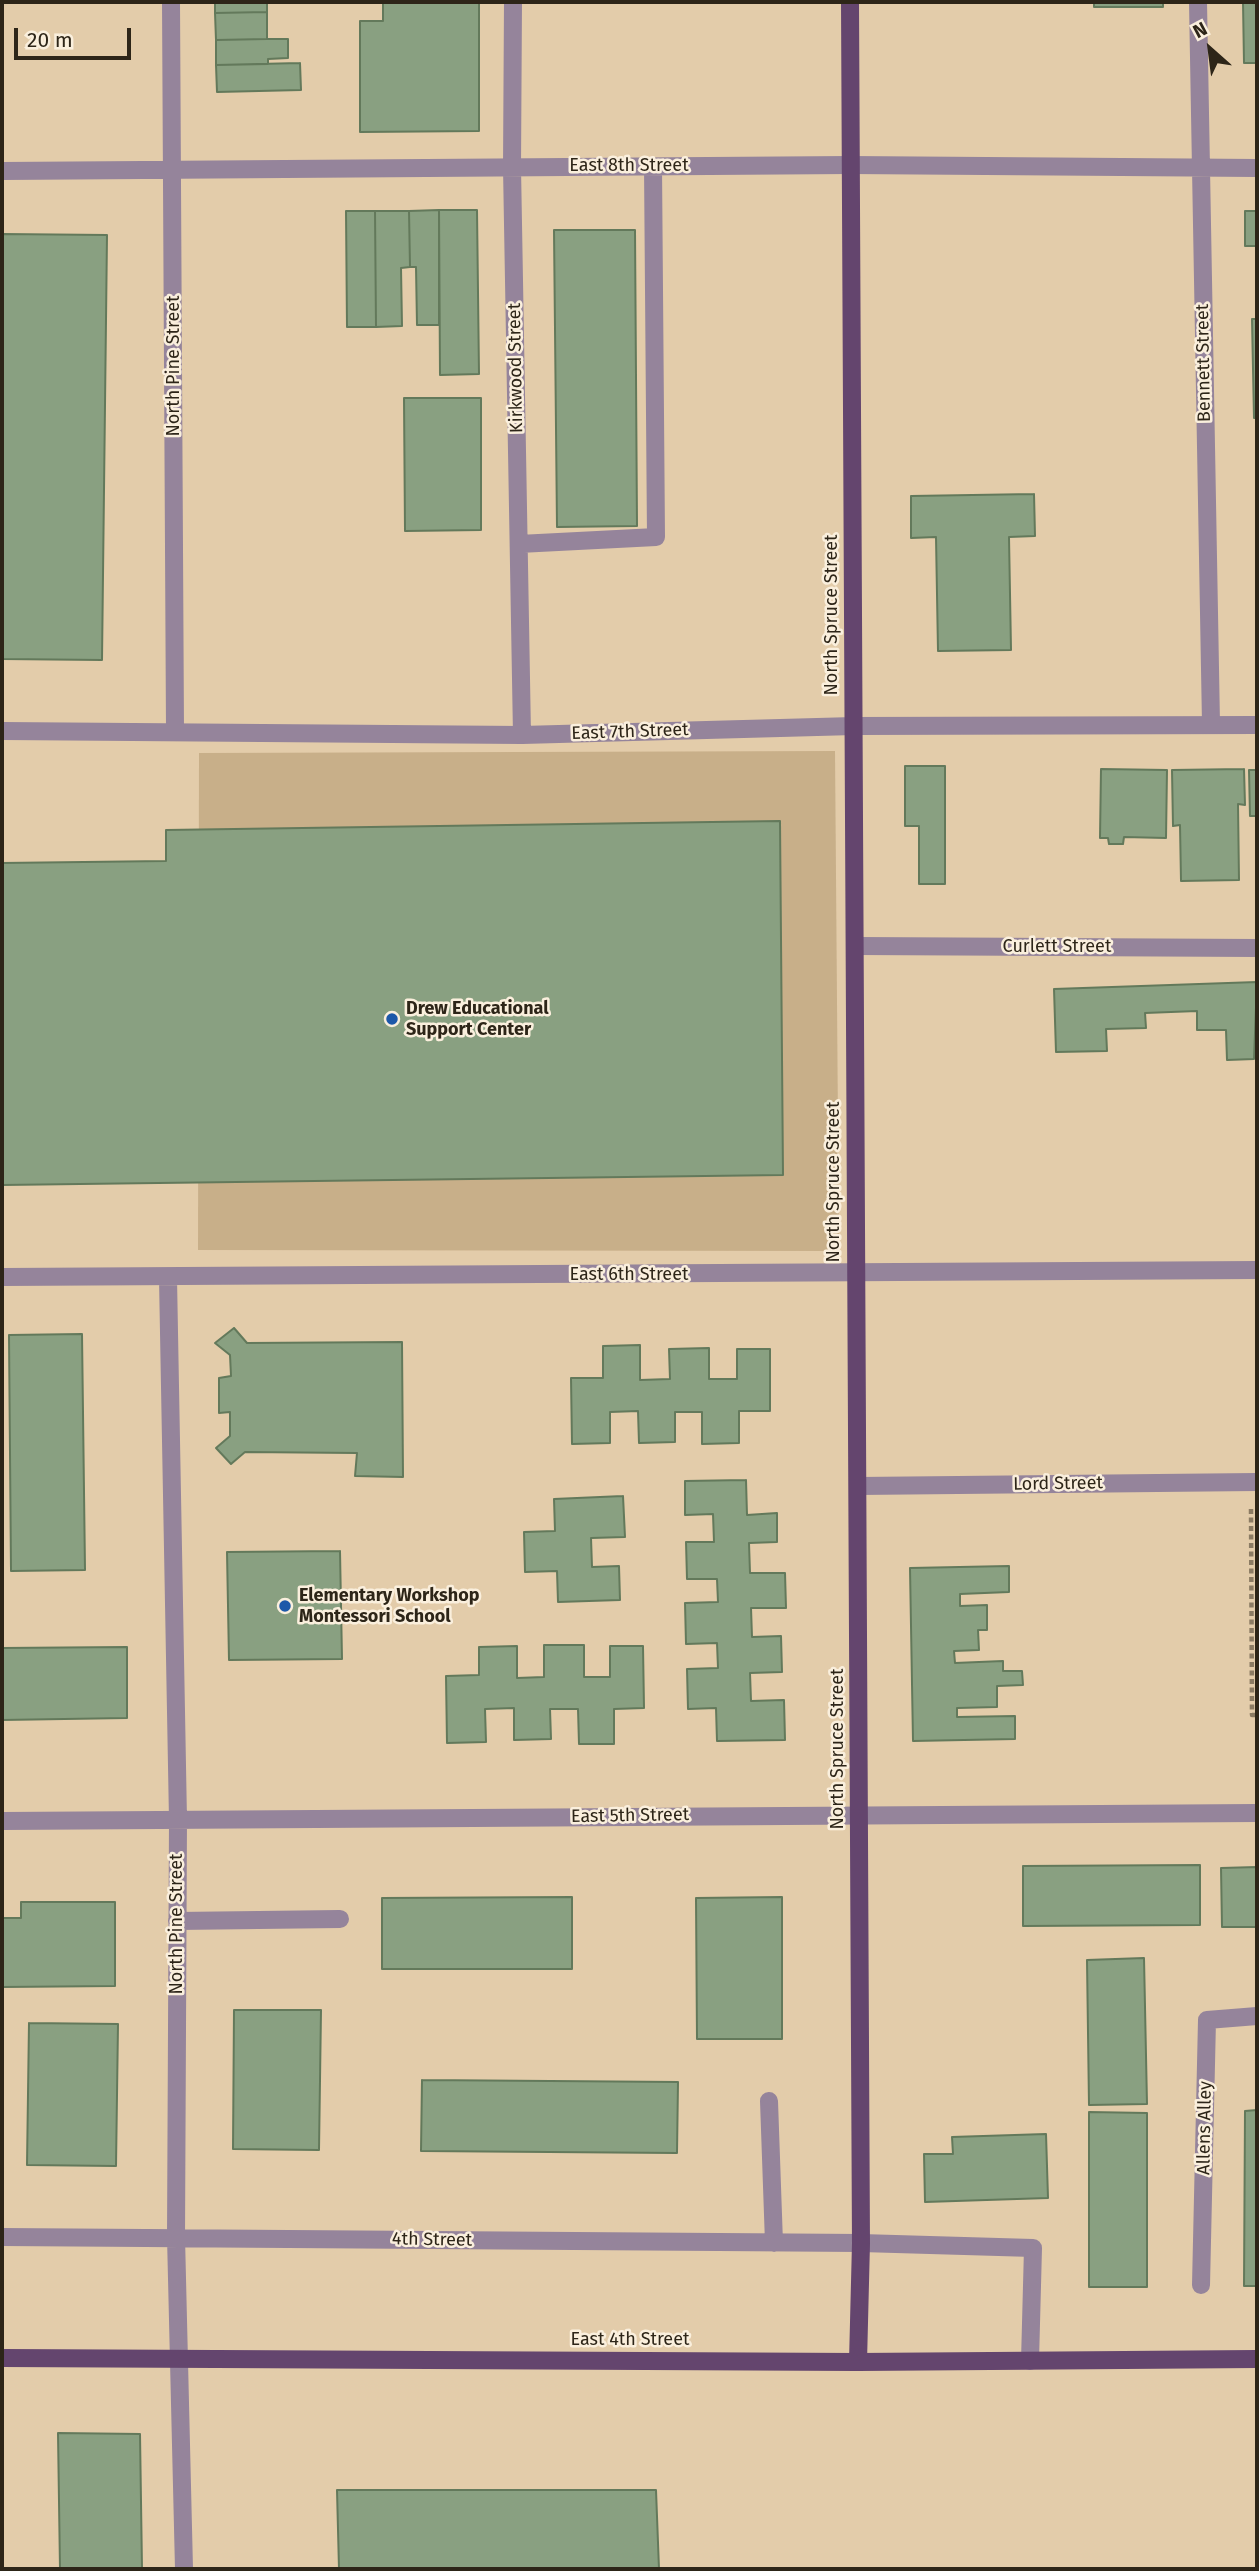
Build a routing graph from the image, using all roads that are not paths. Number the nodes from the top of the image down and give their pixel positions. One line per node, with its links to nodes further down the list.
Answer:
1 (171, 2): 11 (street, North Pine Street)
2 (513, 2): 7 (street, Kirkwood Street)
3 (850, 2): 5 (main road, North Spruce Street)
4 (1199, 2): 9 (street, Bennett Street)
5 (850, 165): 6 (street, East 8th Street); 9 (street, East 8th Street); 15 (main road, North Spruce Street)
6 (653, 166): 7 (street, East 8th Street); 12 (street)
7 (512, 167): 11 (street, East 8th Street); 12 (street, Kirkwood Street)
8 (1257, 168): 9 (street, East 8th Street)
9 (1200, 169): 13 (street, Bennett Street)
10 (2, 171): 11 (street, East 8th Street)
11 (173, 172): 17 (street, North Pine Street)
12 (519, 544): 18 (street, Kirkwood Street)
13 (1211, 724): 14 (street, East 7th Street); 15 (street, East 7th Street)
14 (1257, 725)
15 (854, 726): 18 (street, East 7th Street); 19 (main road, North Spruce Street)
16 (2, 730): 17 (street, East 7th Street)
17 (175, 730): 18 (street, East 7th Street)
18 (522, 735)
19 (857, 946): 20 (street, Curlett Street); 22 (main road, North Spruce Street)
20 (1257, 948)
21 (1257, 1270): 22 (street, East 6th Street)
22 (854, 1273): 24 (street, East 6th Street); 26 (main road, North Spruce Street)
23 (2, 1277): 24 (street, East 6th Street)
24 (168, 1278): 29 (street, North Pine Street)
25 (1257, 1482): 26 (street, Lord Street)
26 (858, 1486): 27 (main road, North Spruce Street)
27 (859, 1813): 28 (street, East 5th Street); 29 (street, East 5th Street); 38 (main road, North Spruce Street)
28 (1257, 1813)
29 (178, 1820): 30 (street, East 5th Street); 32 (street, North Pine Street)
30 (2, 1821)
31 (340, 1919): 32 (street)
32 (177, 1921): 36 (street, North Pine Street)
33 (1257, 2016): 39 (street, Allens Alley)
34 (769, 2101): 37 (street)
35 (2, 2237): 36 (street, 4th Street)
36 (176, 2237): 37 (street, 4th Street); 41 (street, North Pine Street)
37 (774, 2243): 38 (street, 4th Street)
38 (861, 2243): 43 (street, 4th Street); 44 (main road, North Spruce Street)
39 (1201, 2286)
40 (2, 2358): 41 (main road, East 4th Street)
41 (180, 2359): 44 (main road, East 4th Street); 45 (street, North Pine Street)
42 (1257, 2359): 43 (main road, East 4th Street)
43 (1030, 2361): 44 (main road, East 4th Street)
44 (858, 2362)
45 (184, 2569)

